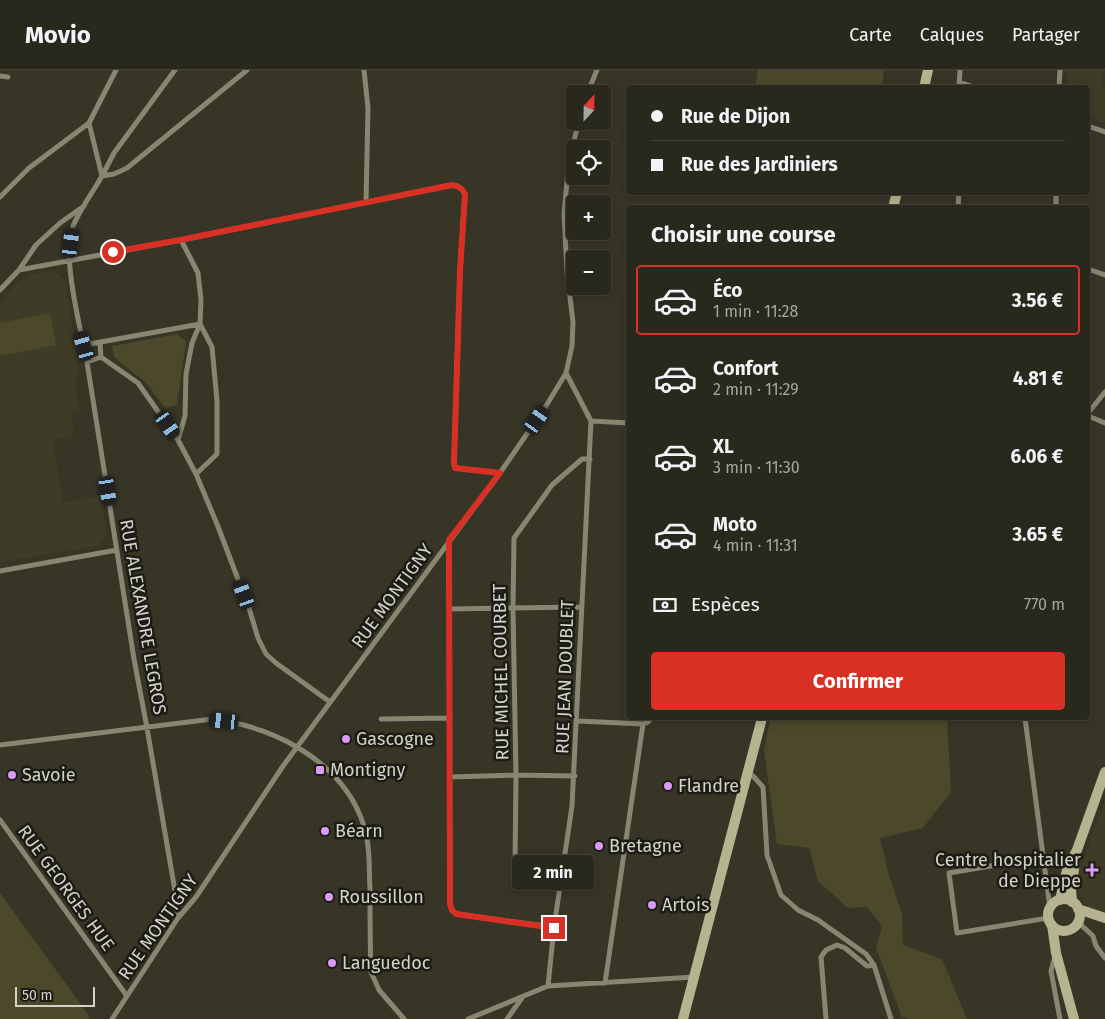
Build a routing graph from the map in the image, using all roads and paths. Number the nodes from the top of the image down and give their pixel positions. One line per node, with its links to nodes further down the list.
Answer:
1 (116, 70): 15 (street)
2 (174, 70): 19 (street, RUE ALEXANDRE LEGROS)
3 (247, 70): 19 (street)
4 (364, 70): 21 (street)
5 (597, 70): 11 (street)
6 (928, 70): 12 (main road)
7 (960, 70): 13 (street)
8 (1060, 70): 14 (street)
9 (0, 76): 10 (street)
10 (8, 77)
11 (591, 85)
12 (925, 85)
13 (959, 85)
14 (1059, 85)
15 (89, 123): 19 (street); 20 (street)
16 (1090, 127): 18 (street)
17 (577, 130): 34 (street, RUE MONTIGNY)
18 (1105, 132)
19 (102, 176): 22 (street, RUE ALEXANDRE LEGROS)
20 (0, 197)
21 (366, 202): 23 (street); 43 (street)
22 (86, 205): 24 (street, RUE ALEXANDRE LEGROS); 25 (street)
23 (180, 240): 24 (street); 29 (street)
24 (68, 259): 25 (street); 31 (street, RUE ALEXANDRE LEGROS)
25 (19, 270): 28 (street)
26 (1090, 270): 27 (street)
27 (1105, 275)
28 (0, 290)
29 (200, 324): 30 (street); 41 (street); 44 (street)
30 (100, 343): 31 (street); 32 (street)
31 (84, 346): 33 (street, RUE ALEXANDRE LEGROS)
32 (101, 356): 33 (street); 41 (street)
33 (87, 362): 46 (street, RUE ALEXANDRE LEGROS)
34 (566, 373): 38 (street, RUE JEAN DOUBLET); 43 (street, RUE MONTIGNY)
35 (1105, 392): 36 (street)
36 (1090, 412)
37 (1090, 416): 40 (street)
38 (591, 421): 39 (street); 42 (street, RUE JEAN DOUBLET)
39 (626, 423)
40 (1105, 423)
41 (178, 440): 44 (street)
42 (590, 459): 48 (street, RUE MICHEL COURBET); 49 (street, RUE JEAN DOUBLET)
43 (500, 473): 45 (street, RUE MONTIGNY)
44 (196, 474): 51 (street)
45 (449, 540): 50 (street); 51 (street, RUE MONTIGNY)
46 (117, 550): 47 (street); 59 (street, RUE ALEXANDRE LEGROS)
47 (0, 571)
48 (513, 608): 49 (street); 50 (street); 64 (street, RUE MICHEL COURBET)
49 (581, 608): 57 (street, RUE JEAN DOUBLET)
50 (449, 609): 52 (street)
51 (330, 702): 61 (street, RUE MONTIGNY)
52 (450, 718): 53 (street); 66 (street)
53 (381, 720)
54 (650, 720): 58 (street)
55 (761, 720): 63 (main road)
56 (1025, 720): 69 (street)
57 (578, 721): 58 (street); 65 (street, RUE JEAN DOUBLET)
58 (643, 724): 83 (street)
59 (148, 728): 60 (street); 61 (street); 73 (street, RUE ALEXANDRE LEGROS)
60 (0, 745)
61 (298, 747): 73 (street, RUE MONTIGNY); 88 (street)
62 (1105, 772): 68 (main road)
63 (747, 774): 81 (street); 82 (main road)
64 (516, 775): 65 (street); 66 (street); 70 (street, RUE MICHEL COURBET)
65 (575, 776): 70 (street, RUE JEAN DOUBLET)
66 (450, 777): 77 (street)
67 (0, 820): 85 (street, RUE GEORGES HUE)
68 (1077, 850): 71 (main road); 72 (main road)
69 (1044, 857): 71 (street); 75 (street)
70 (562, 878): 77 (street, RUE JEAN DOUBLET)
71 (1056, 903): 72 (main road); 75 (main road)
72 (1075, 906): 74 (main road); 76 (main road)
73 (178, 918): 85 (street, RUE MONTIGNY)
74 (1105, 918)
75 (1050, 922): 78 (main road); 79 (main road)
76 (1078, 922): 78 (main road); 80 (street)
77 (554, 928): 84 (street, RUE JEAN DOUBLET)
78 (1067, 931): 79 (main road)
79 (1056, 953): 94 (street); 95 (main road)
80 (1105, 958)
81 (874, 965): 92 (street); 93 (street)
82 (695, 976): 83 (street); 91 (main road)
83 (605, 983): 84 (street)
84 (548, 986): 86 (street)
85 (127, 996): 87 (street, RUE MONTIGNY)
86 (522, 997): 89 (street); 90 (street)
87 (112, 1019)
88 (404, 1019)
89 (468, 1019)
90 (507, 1019)
91 (683, 1019)
92 (826, 1019)
93 (891, 1019)
94 (1060, 1019)
95 (1074, 1019)

